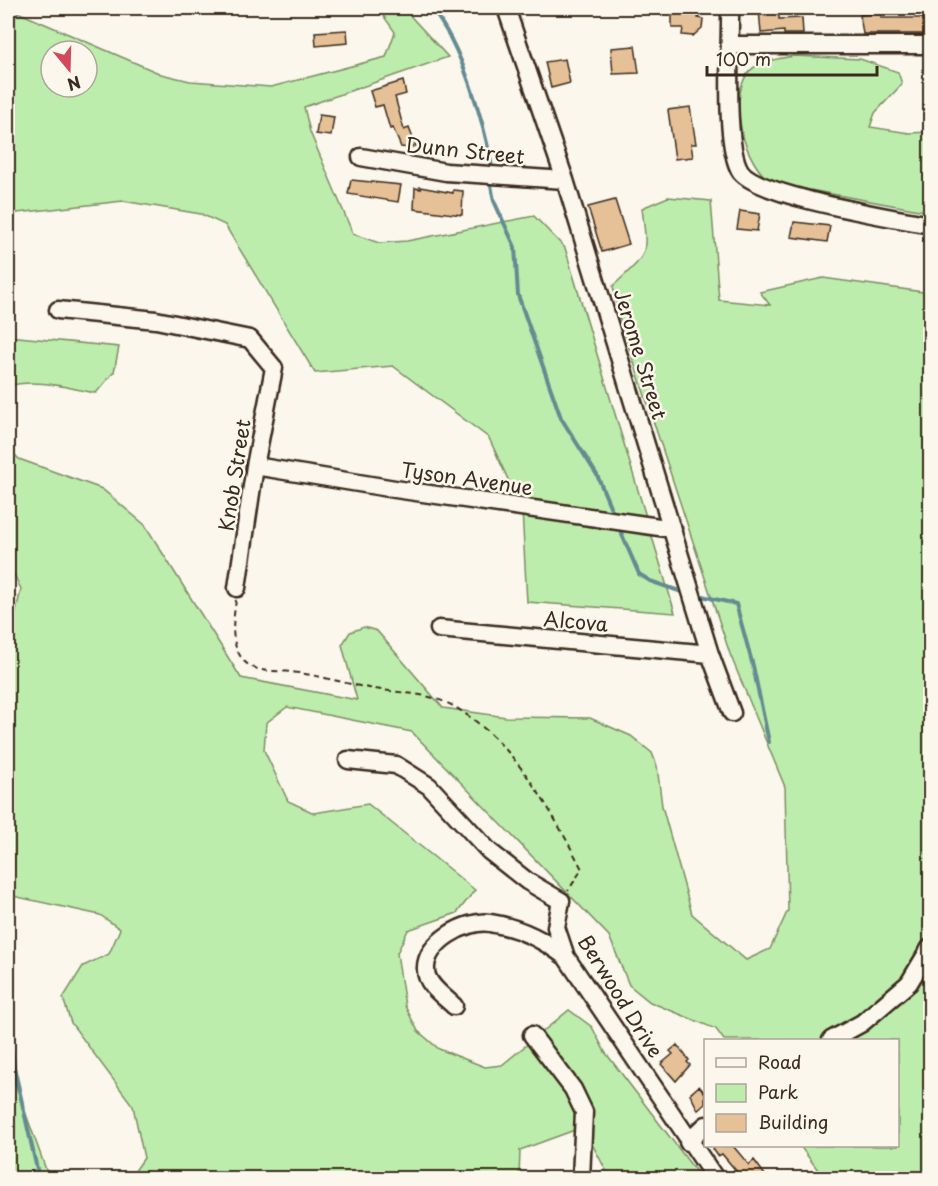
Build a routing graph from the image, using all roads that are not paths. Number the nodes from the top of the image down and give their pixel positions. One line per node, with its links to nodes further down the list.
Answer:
1 (506, 8): 6 (street, Jerome Street)
2 (730, 8): 3 (street)
3 (731, 45): 4 (street); 7 (street)
4 (930, 45)
5 (361, 157): 6 (street, Dunn Street)
6 (565, 180): 10 (street, Jerome Street)
7 (930, 225)
8 (58, 310): 9 (street, Knob Street)
9 (255, 466): 10 (street, Tyson Avenue); 11 (street, Knob Street)
10 (673, 529): 13 (street, Jerome Street)
11 (237, 588)
12 (439, 629): 13 (street, Alcova)
13 (710, 654): 14 (street, Jerome Street)
14 (732, 713)
15 (348, 760): 17 (street, Berwood Drive)
16 (930, 948): 20 (street)
17 (566, 957): 18 (street); 22 (street, Berwood Drive)
18 (454, 1006)
19 (532, 1035): 23 (street)
20 (834, 1039)
21 (704, 1126): 22 (street)
22 (688, 1142): 24 (street, Berwood Drive)
23 (581, 1179)
24 (715, 1179)

